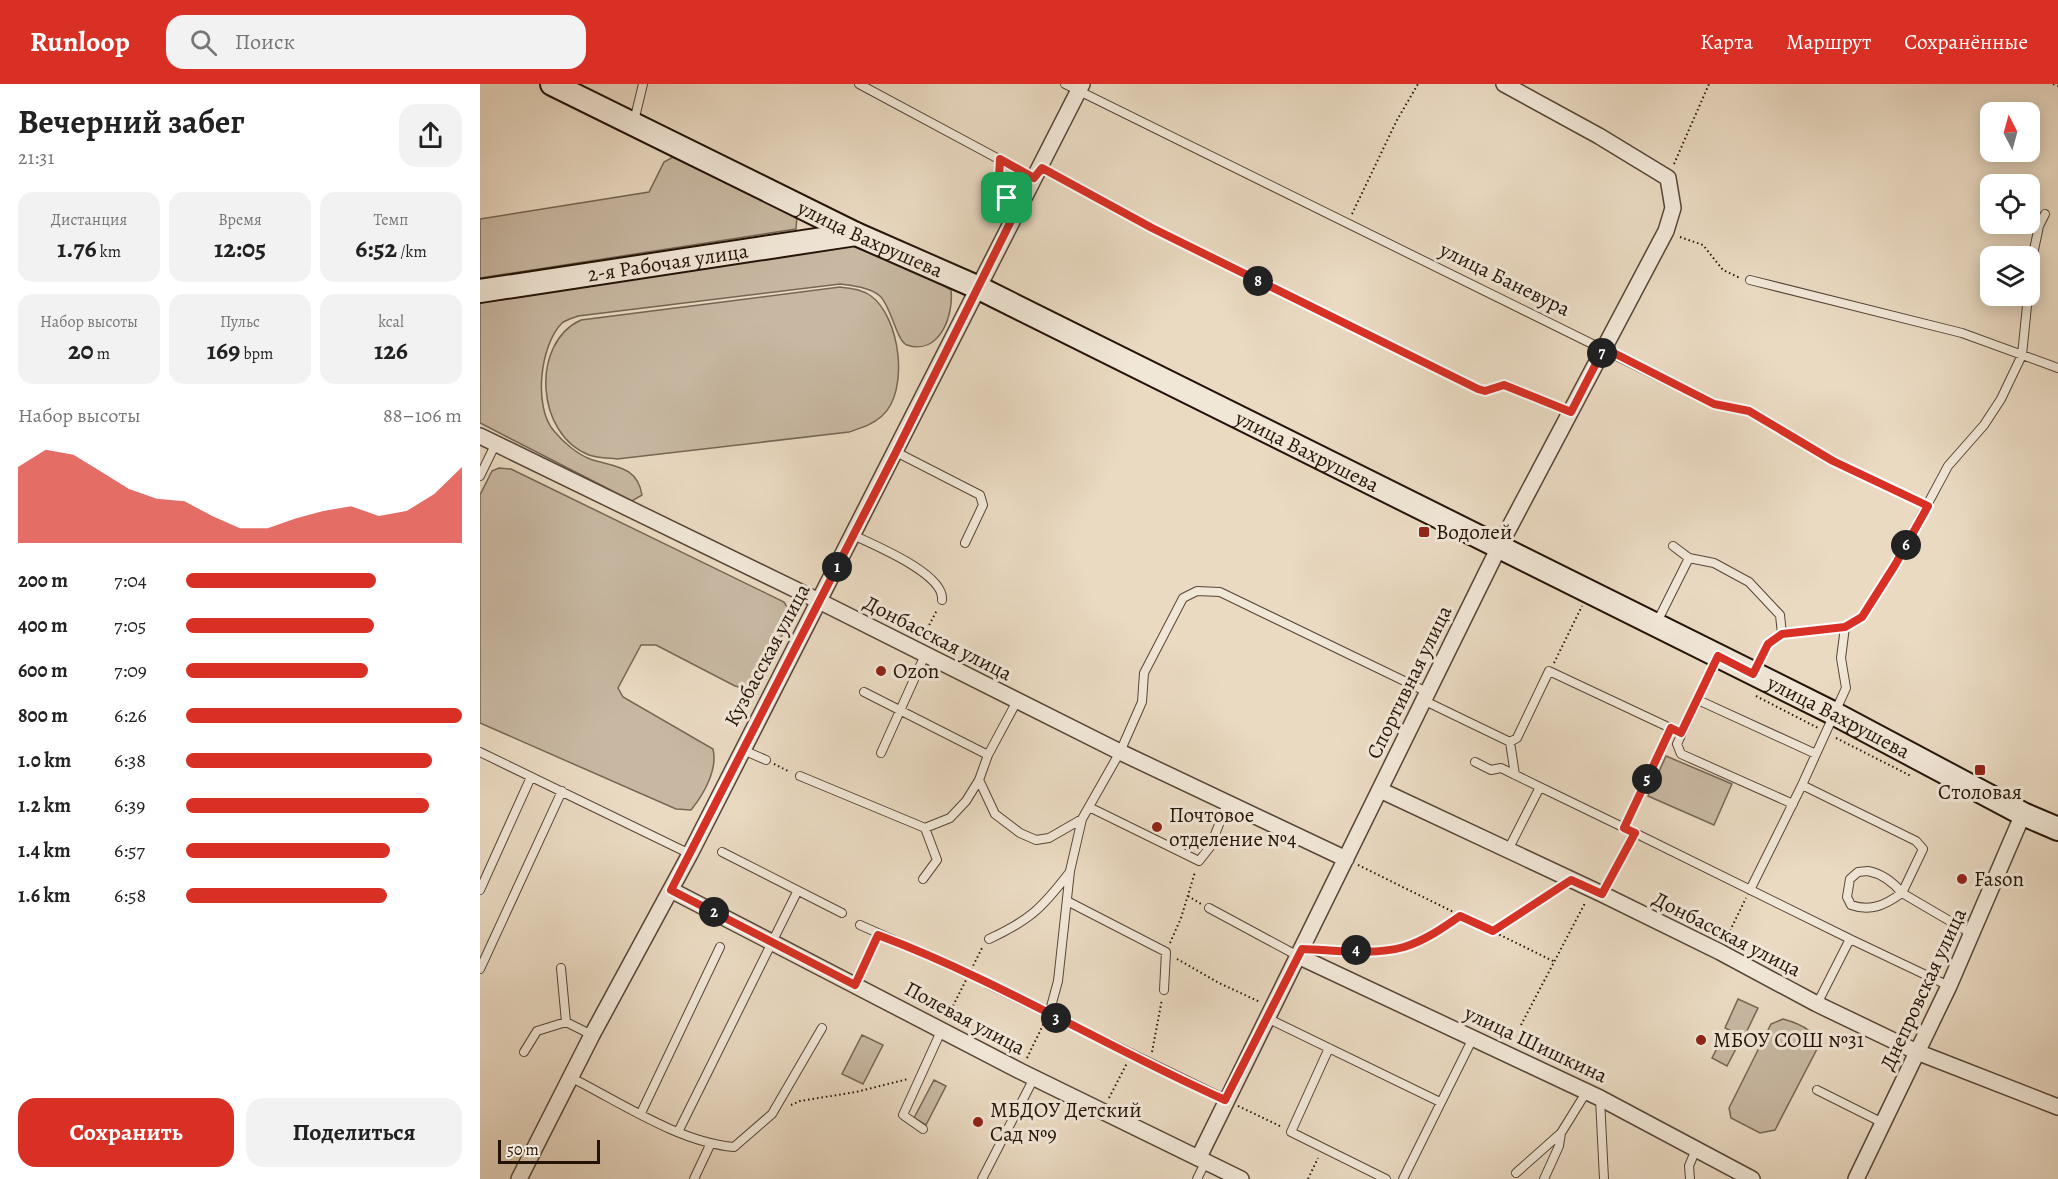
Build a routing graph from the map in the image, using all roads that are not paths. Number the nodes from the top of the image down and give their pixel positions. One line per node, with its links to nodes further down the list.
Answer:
1 (552, 84): 6 (main road, улица Вахрушева)
2 (643, 84): 6 (lane)
3 (859, 84): 7 (lane)
4 (1504, 84): 17 (street, Спортивная улица)
5 (1075, 87): 8 (street, Кузбасская улица); 17 (lane, улица Баневура)
6 (634, 123): 11 (main road, улица Вахрушева)
7 (1000, 159): 8 (lane); 10 (lane)
8 (1038, 173): 10 (street, Кузбасская улица); 20 (lane)
9 (2045, 214): 12 (lane)
10 (1011, 221): 14 (street, Кузбасская улица)
11 (856, 234): 14 (main road, улица Вахрушева); 15 (main road, 2-я Рабочая улица)
12 (2035, 246)
13 (1750, 280): 18 (lane)
14 (979, 288): 23 (street, Кузбасская улица); 29 (main road, улица Вахрушева)
15 (480, 291)
16 (2027, 306): 18 (lane)
17 (1604, 348): 20 (street, Спортивная улица); 25 (lane, улица Баневура)
18 (2022, 355): 19 (lane); 25 (lane)
19 (2058, 368)
20 (1571, 412): 29 (street, Спортивная улица)
21 (480, 435): 22 (street, Донбасская улица)
22 (496, 443): 24 (lane); 32 (street, Донбасская улица)
23 (896, 452): 26 (street, Кузбасская улица); 27 (lane)
24 (480, 476)
25 (1928, 506): 34 (lane)
26 (854, 535): 31 (lane); 32 (street, Кузбасская улица)
27 (964, 543)
28 (1673, 546): 30 (lane)
29 (1499, 548): 33 (main road, улица Вахрушева); 40 (street, Спортивная улица)
30 (1689, 558): 33 (lane); 35 (lane)
31 (942, 600)
32 (819, 601): 36 (street, Донбасская улица); 47 (street, Кузбасская улица)
33 (1655, 626): 37 (main road, улица Вахрушева)
34 (1845, 627): 35 (lane); 44 (lane)
35 (1782, 634): 38 (lane)
36 (921, 653): 42 (street, Донбасская улица); 43 (lane)
37 (1718, 656): 38 (main road, улица Вахрушева); 41 (lane)
38 (1753, 674): 44 (main road, улица Вахрушева)
39 (864, 692): 43 (lane)
40 (1425, 696): 46 (lane); 49 (lane); 61 (street, Спортивная улица)
41 (1698, 700): 45 (lane); 51 (lane)
42 (1017, 701): 49 (street, Донбасская улица); 52 (lane)
43 (900, 711): 50 (lane); 52 (lane)
44 (1835, 714): 51 (lane); 66 (main road, улица Вахрушева)
45 (1681, 733): 46 (lane); 64 (lane)
46 (1510, 742): 55 (lane)
47 (741, 749): 53 (lane); 73 (street, Кузбасская улица)
48 (480, 752): 57 (lane)
49 (1120, 752): 63 (street, Донбасская улица); 65 (lane)
50 (882, 753)
51 (1816, 754): 59 (lane)
52 (988, 755): 58 (lane)
53 (765, 760)
54 (1475, 762): 55 (lane)
55 (1515, 775): 60 (lane)
56 (800, 776): 68 (lane)
57 (531, 777): 62 (lane); 77 (lane)
58 (979, 780): 67 (lane); 68 (lane)
59 (1802, 785): 64 (lane); 82 (lane)
60 (1540, 787): 70 (lane); 71 (lane)
61 (1380, 790): 71 (street, Донбасская улица); 74 (street, Спортивная улица)
62 (562, 791): 73 (lane); 96 (lane)
63 (1227, 804): 65 (lane); 74 (street, Донбасская улица)
64 (1793, 804): 79 (lane)
65 (1089, 807): 67 (lane)
66 (2023, 814): 69 (main road, улица Вахрушева); 87 (street, Днепровская улица)
67 (1082, 819): 75 (lane)
68 (925, 828): 76 (lane)
69 (2058, 829)
70 (1635, 833): 79 (lane); 81 (lane)
71 (1507, 851): 81 (street, Донбасская улица)
72 (722, 852): 80 (lane)
73 (690, 854): 78 (street, Кузбасская улица)
74 (1346, 859): 93 (street, Спортивная улица)
75 (1070, 871): 83 (lane); 89 (lane)
76 (923, 879)
77 (480, 890)
78 (671, 890): 91 (street, Полевая улица); 107 (street, Кузбасская улица)
79 (1750, 890): 90 (lane)
80 (796, 892): 85 (lane); 91 (lane)
81 (1597, 892): 101 (street, Донбасская улица)
82 (1902, 893): 82 (lane); 87 (lane)
83 (1069, 902): 100 (lane); 103 (lane)
84 (1209, 908): 93 (lane)
85 (842, 913)
86 (860, 925): 88 (lane)
87 (1972, 934): 99 (street, Днепровская улица)
88 (878, 935): 95 (lane); 98 (lane)
89 (989, 939)
90 (1850, 939): 99 (lane); 101 (lane)
91 (772, 942): 98 (street, Полевая улица); 122 (lane)
92 (720, 947): 119 (lane)
93 (1300, 952): 102 (street, Спортивная улица); 108 (street, улица Шишкина)
94 (561, 968): 104 (lane)
95 (956, 968)
96 (480, 969)
97 (988, 984): 103 (lane)
98 (855, 985): 106 (street, Полевая улица)
99 (1949, 986): 111 (street, Днепровская улица)
100 (1164, 990)
101 (1816, 1004): 111 (street, Донбасская улица)
102 (1269, 1013): 109 (lane); 116 (street, Спортивная улица)
103 (1049, 1014): 116 (lane)
104 (566, 1022): 107 (lane); 110 (lane)
105 (822, 1028): 124 (lane)
106 (942, 1029): 112 (street, Полевая улица); 121 (lane)
107 (592, 1035): 113 (street, Кузбасская улица)
108 (1474, 1038): 115 (street, улица Шишкина); 117 (lane)
109 (1329, 1048): 117 (lane); 133 (lane)
110 (524, 1052)
111 (1917, 1052): 118 (street, Донбасская улица); 120 (street, Днепровская улица)
112 (1027, 1074): 126 (street, Полевая улица); 130 (lane)
113 (570, 1077): 119 (lane); 128 (street, Кузбасская улица)
114 (1817, 1090): 120 (lane)
115 (1594, 1094): 123 (lane); 125 (street, улица Шишкина); 136 (lane)
116 (1225, 1100): 126 (street, Спортивная улица)
117 (1440, 1102): 134 (lane)
118 (2058, 1107)
119 (641, 1113): 122 (lane)
120 (1883, 1123): 139 (street, Днепровская улица)
121 (923, 1129)
122 (678, 1132): 124 (lane)
123 (1561, 1133): 127 (lane); 135 (lane)
124 (710, 1145): 129 (lane)
125 (1696, 1149): 137 (lane); 138 (street, улица Шишкина)
126 (1203, 1159): 131 (lane); 132 (street, Полевая улица)
127 (1516, 1173)
128 (519, 1179)
129 (694, 1179)
130 (982, 1179)
131 (1197, 1179)
132 (1241, 1179)
133 (1386, 1179)
134 (1403, 1179)
135 (1544, 1179)
136 (1604, 1179)
137 (1690, 1179)
138 (1752, 1179)
139 (1856, 1179)

